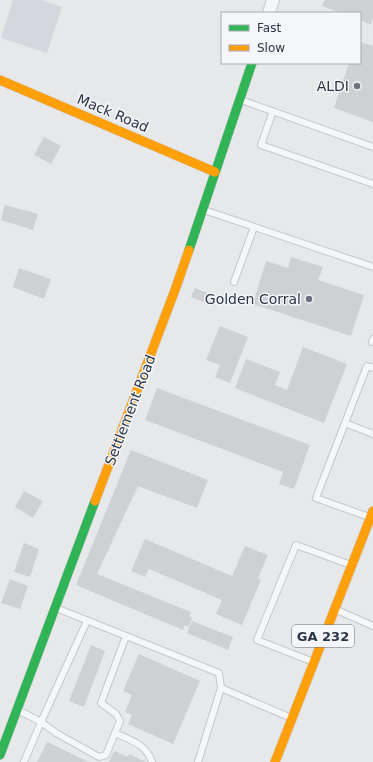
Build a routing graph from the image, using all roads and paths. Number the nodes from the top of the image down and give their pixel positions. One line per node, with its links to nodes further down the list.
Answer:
1 (273, 0): 2 (street)
2 (269, 12)
3 (252, 64): 5 (street, Settlement Road)
4 (0, 80): 8 (street, Mack Road)
5 (239, 100): 6 (lane); 8 (street, Settlement Road)
6 (273, 111): 7 (lane); 9 (lane)
7 (373, 147)
8 (215, 172): 10 (street, Settlement Road)
9 (373, 184)
10 (202, 209): 11 (lane); 19 (street, Settlement Road)
11 (254, 227): 12 (lane); 13 (lane)
12 (373, 267)
13 (234, 282)
14 (373, 368): 15 (lane)
15 (345, 423): 16 (lane); 17 (lane)
16 (373, 434)
17 (372, 514): 18 (street, GA 232)
18 (352, 565): 20 (street, GA 232); 24 (lane)
19 (55, 608): 21 (lane); 26 (street, Settlement Road)
20 (334, 609): 22 (lane); 24 (street, GA 232)
21 (87, 621): 23 (lane); 28 (lane)
22 (373, 626)
23 (126, 636): 25 (lane); 29 (lane)
24 (313, 662): 27 (street, GA 232)
25 (221, 688): 27 (lane); 33 (lane)
26 (17, 710): 28 (lane); 30 (street, Settlement Road)
27 (293, 718): 34 (street, GA 232)
28 (42, 722): 29 (lane); 31 (lane)
29 (115, 733): 32 (lane)
30 (0, 755)
31 (24, 762)
32 (152, 762)
33 (198, 762)
34 (275, 762)

